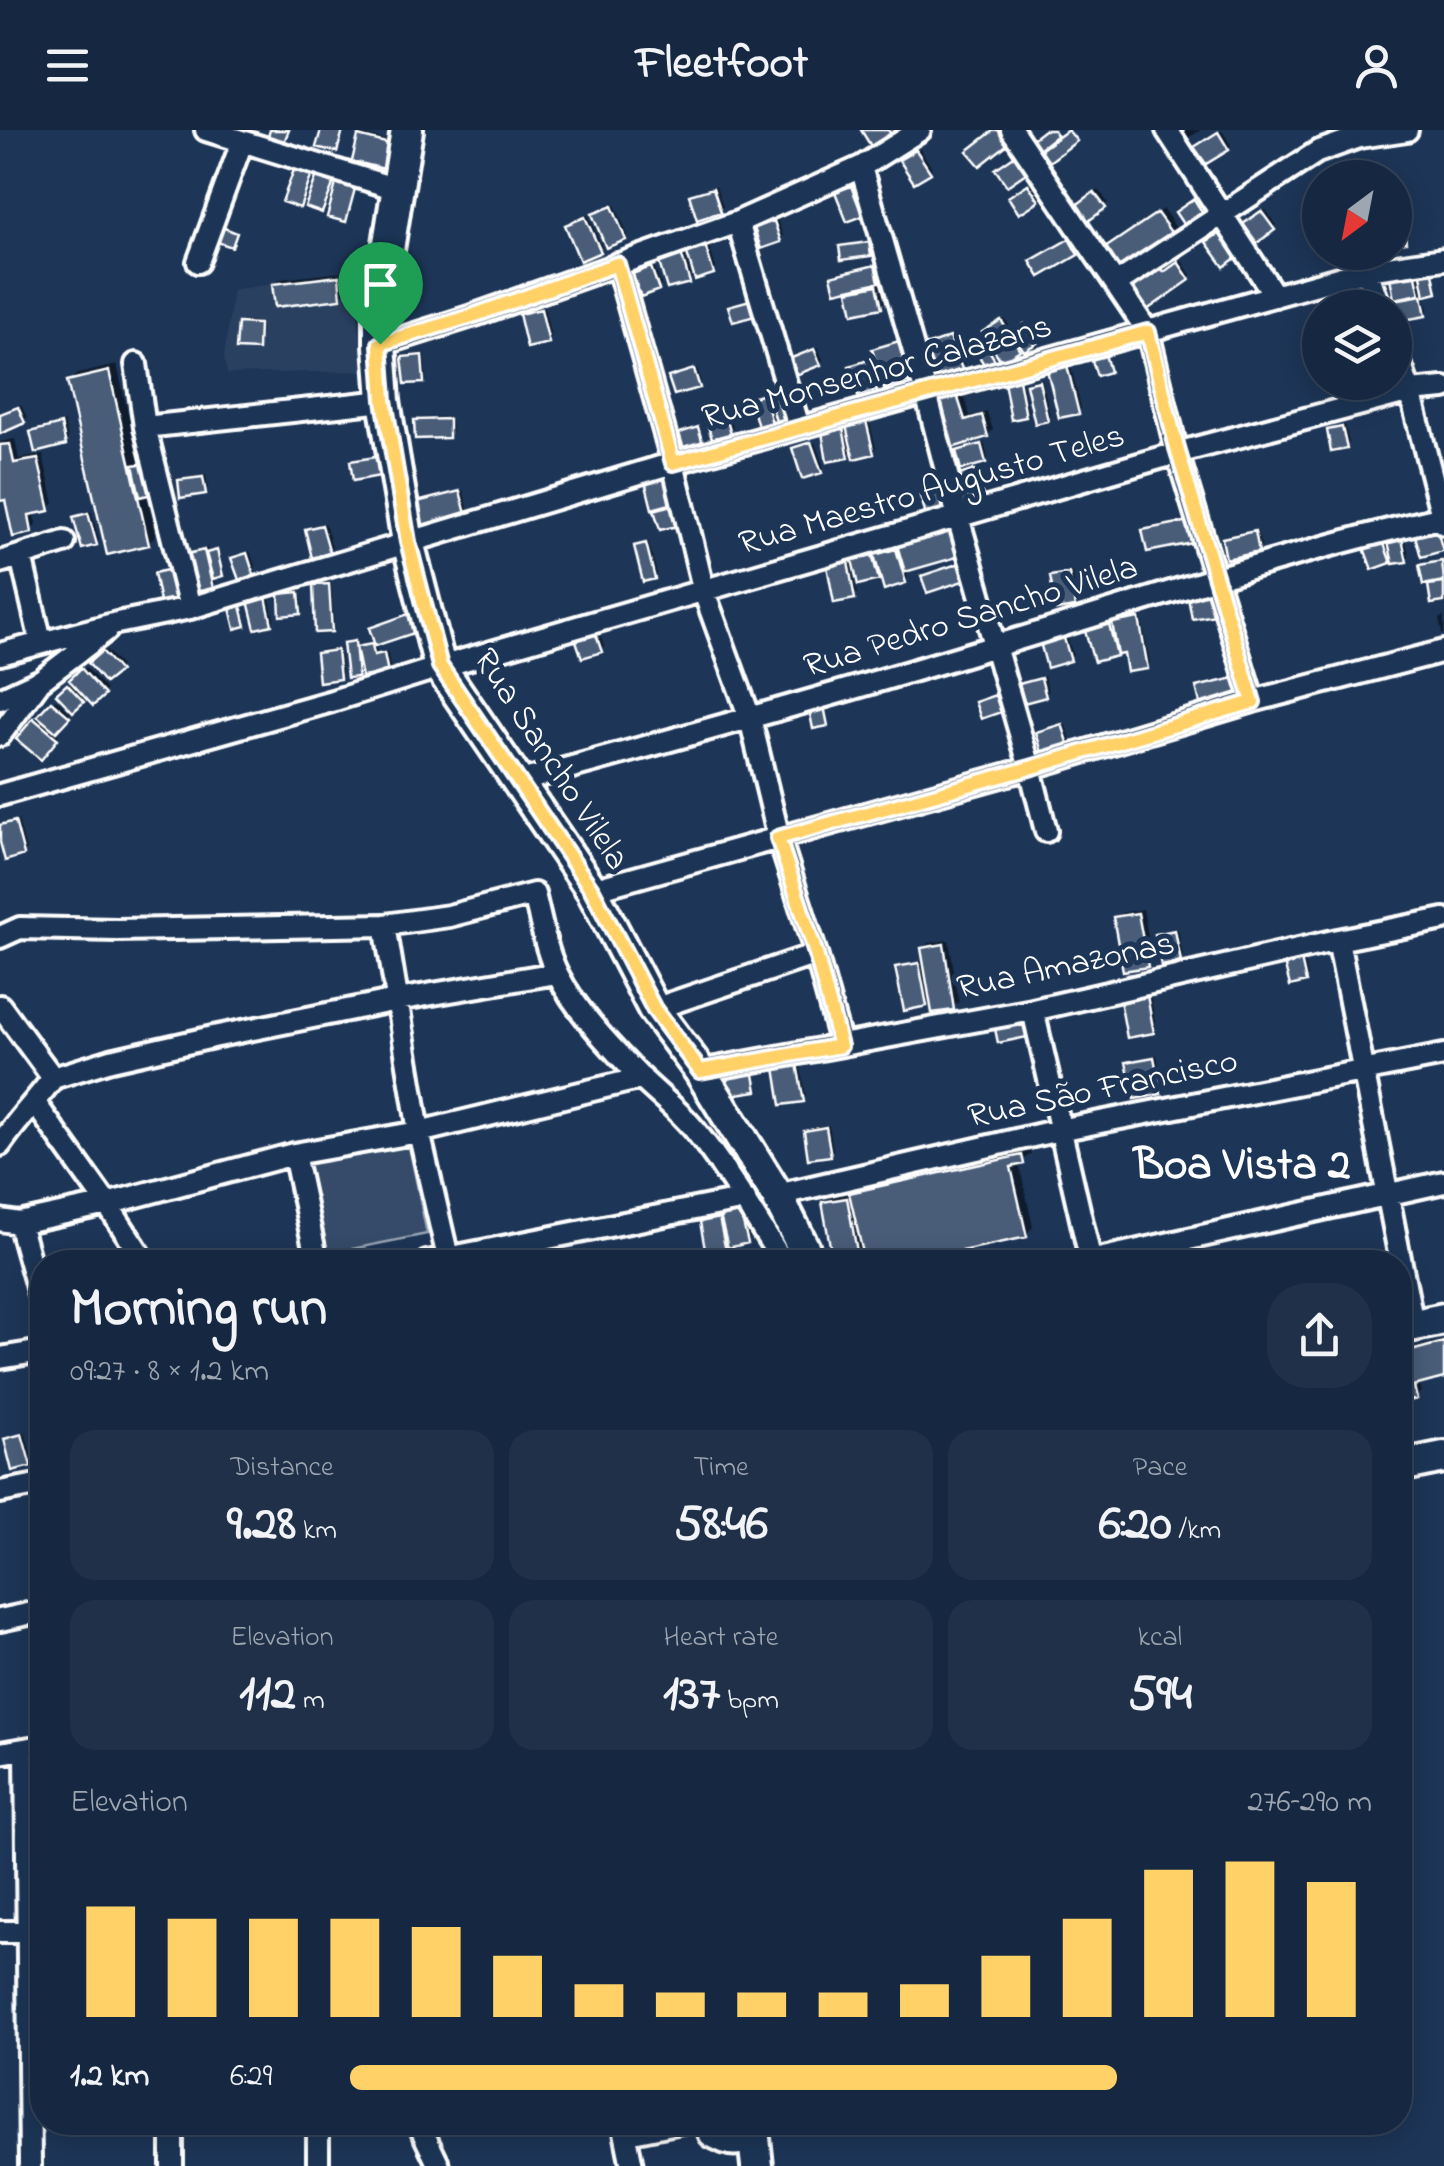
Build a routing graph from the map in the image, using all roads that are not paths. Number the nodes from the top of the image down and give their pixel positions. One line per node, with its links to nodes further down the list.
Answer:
1 (206, 130): 7 (street)
2 (407, 130): 9 (main road, Rua Sancho Vilela)
3 (920, 130): 8 (street)
4 (1012, 130): 17 (street)
5 (1167, 130): 10 (street)
6 (1407, 130): 10 (street)
7 (242, 142): 9 (street); 13 (street)
8 (861, 166): 11 (street); 25 (street)
9 (397, 189): 21 (main road, Rua Sancho Vilela)
10 (1222, 213): 17 (street); 19 (street)
11 (738, 222): 14 (street); 30 (street)
12 (1444, 259): 15 (street, Rua Monsenhor Calazans)
13 (198, 262)
14 (617, 264): 21 (street); 32 (street)
15 (1412, 264)
16 (1367, 270): 18 (street); 19 (street, Rua Monsenhor Calazans)
17 (1116, 284): 20 (street)
18 (1374, 290)
19 (1275, 296): 20 (street, Rua Monsenhor Calazans)
20 (1148, 332): 25 (street, Rua Monsenhor Calazans); 31 (street)
21 (380, 344): 27 (main road, Rua Sancho Vilela)
22 (136, 364): 29 (street)
23 (1444, 388): 24 (street, Rua Maestro Augusto Teles)
24 (1412, 391)
25 (926, 392): 30 (street, Rua Monsenhor Calazans); 33 (street)
26 (1412, 399): 34 (street)
27 (384, 400): 29 (street); 36 (main road, Rua Sancho Vilela)
28 (1376, 400): 31 (street, Rua Maestro Augusto Teles)
29 (145, 427): 40 (street)
30 (799, 428): 32 (street, Rua Monsenhor Calazans)
31 (1178, 452): 33 (street, Rua Maestro Augusto Teles); 38 (street)
32 (673, 463): 36 (street, Rua Monsenhor Calazans); 39 (street)
33 (958, 517): 39 (street, Rua Maestro Augusto Teles); 43 (street)
34 (1443, 519): 38 (street, Rua Pedro Sancho Vilela)
35 (64, 542): 37 (street)
36 (408, 542): 40 (street, Rua Monsenhor Calazans); 46 (main road, Rua Sancho Vilela)
37 (10, 559): 42 (street)
38 (1215, 578): 43 (street, Rua Pedro Sancho Vilela); 49 (street)
39 (704, 592): 46 (street, Rua Maestro Augusto Teles); 50 (street)
40 (190, 608): 41 (street, Rua Monsenhor Calazans)
41 (116, 623): 42 (street, Rua Monsenhor Calazans); 47 (street)
42 (41, 642): 45 (street, Rua Monsenhor Calazans)
43 (994, 647): 50 (street, Rua Pedro Sancho Vilela); 52 (street)
44 (1444, 652): 49 (street)
45 (0, 654)
46 (440, 666): 53 (main road, Rua Sancho Vilela); 54 (street, Rua Maestro Augusto Teles)
47 (40, 680): 48 (street); 51 (street)
48 (0, 698)
49 (1253, 702): 52 (street)
50 (750, 718): 53 (street, Rua Pedro Sancho Vilela); 56 (street)
51 (0, 735)
52 (1030, 768): 55 (street); 56 (street)
53 (517, 782): 57 (main road, Rua Sancho Vilela)
54 (0, 795)
55 (1046, 830)
56 (778, 838): 57 (street); 62 (street)
57 (592, 890): 66 (main road, Rua Sancho Vilela)
58 (1444, 919): 61 (street, Rua Amazonas)
59 (385, 925): 60 (street); 63 (street); 64 (street)
60 (0, 937)
61 (1338, 940): 67 (street, Rua Amazonas); 70 (street)
62 (816, 954): 66 (street); 68 (street)
63 (557, 974): 64 (street); 73 (street)
64 (397, 1000): 72 (street); 76 (street)
65 (0, 1006): 72 (street)
66 (654, 1009): 71 (main road, Rua Sancho Vilela)
67 (1032, 1010): 68 (street, Rua Amazonas); 75 (street)
68 (840, 1046): 71 (street, Rua Amazonas)
69 (1444, 1055): 70 (street, Rua São Francisco)
70 (1364, 1070): 75 (street, Rua São Francisco); 80 (street)
71 (700, 1071): 81 (main road, Rua Sancho Vilela)
72 (53, 1078): 74 (street)
73 (642, 1078): 76 (street); 82 (street)
74 (34, 1104): 77 (street); 83 (street)
75 (1059, 1130): 81 (street, Rua São Francisco); 91 (street)
76 (420, 1132): 78 (street); 87 (street)
77 (0, 1145)
78 (294, 1154): 83 (street); 86 (street)
79 (1444, 1182): 80 (street)
80 (1386, 1193): 92 (street); 93 (street)
81 (777, 1195): 90 (main road, Rua Sancho Vilela)
82 (745, 1198): 88 (street); 89 (street)
83 (107, 1204): 84 (street); 85 (street)
84 (9, 1221): 94 (street)
85 (137, 1250)
86 (314, 1250)
87 (439, 1250)
88 (494, 1250)
89 (777, 1250)
90 (804, 1250)
91 (1087, 1250)
92 (1141, 1250)
93 (1395, 1250)
94 (30, 1274)
95 (1444, 1319): 96 (main road)
96 (1412, 1326)
97 (30, 1353): 98 (street)
98 (0, 1358)
99 (1444, 1457): 100 (main road)
100 (1412, 1464)
101 (30, 1486): 102 (street)
102 (0, 1492)
103 (30, 1614): 104 (street)
104 (0, 1620)
105 (30, 1749): 106 (street)
106 (0, 1754)
107 (0, 1932): 108 (street)
108 (30, 1932)
109 (31, 2135): 118 (street)
110 (172, 2135): 119 (street)
111 (318, 2135): 120 (street)
112 (424, 2135): 121 (street)
113 (626, 2135): 122 (street)
114 (713, 2135): 123 (main road)
115 (723, 2135): 116 (main road)
116 (746, 2135)
117 (755, 2135): 124 (main road)
118 (30, 2166)
119 (172, 2166)
120 (318, 2166)
121 (438, 2166)
122 (632, 2166)
123 (721, 2166)
124 (757, 2166)

